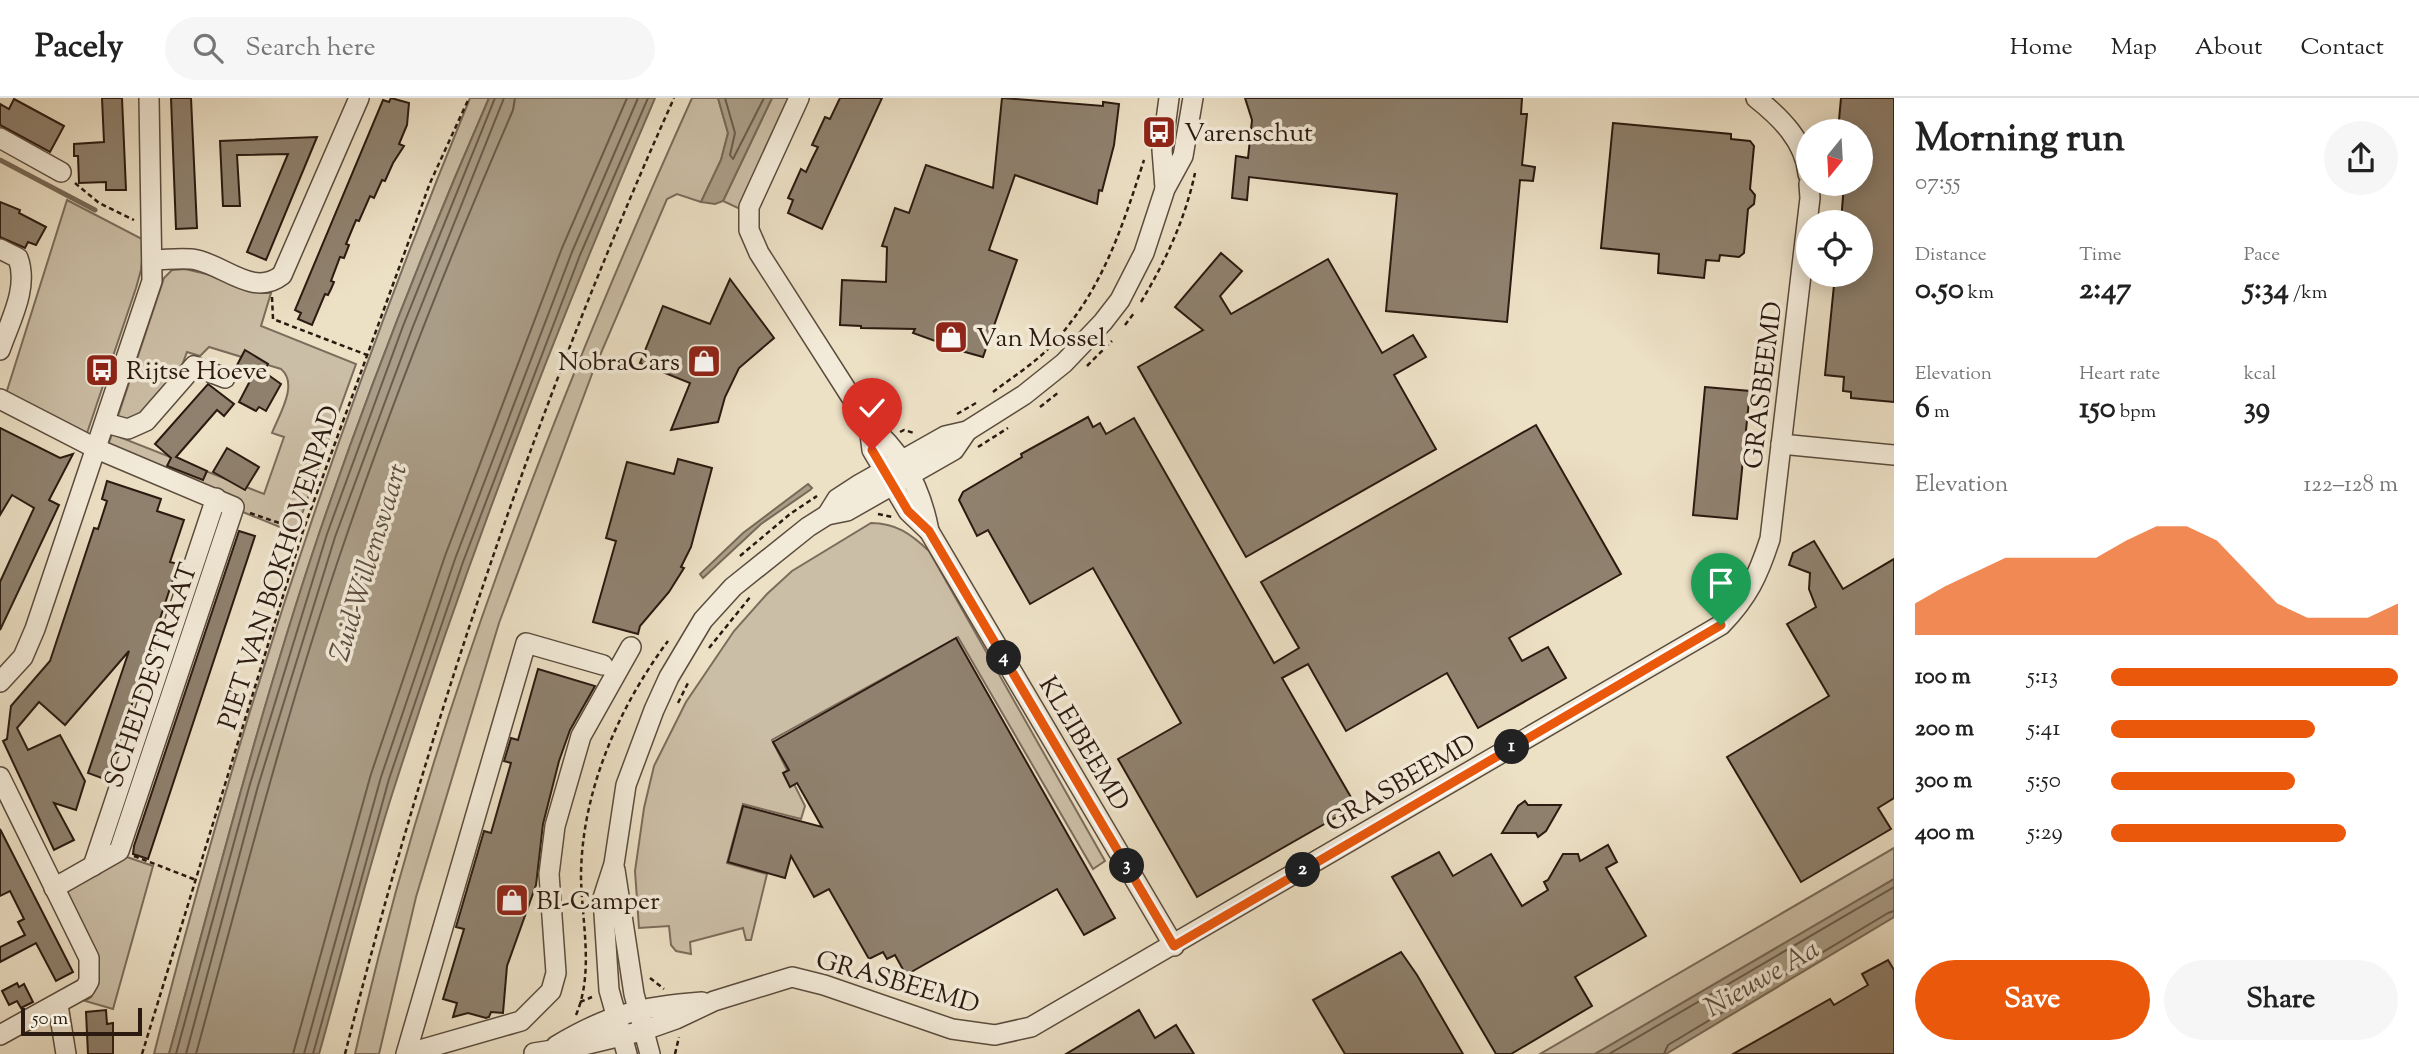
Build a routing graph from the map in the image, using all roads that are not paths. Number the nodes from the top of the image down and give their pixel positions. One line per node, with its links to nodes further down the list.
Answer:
1 (149, 98): 13 (street)
2 (359, 98): 13 (street)
3 (799, 98): 18 (street)
4 (1169, 98): 10 (street)
5 (1194, 98): 10 (street)
6 (1756, 98): 8 (street)
7 (0, 138): 9 (street)
8 (1796, 140)
9 (61, 172)
10 (1165, 189): 22 (street)
11 (1810, 196): 19 (street, GRASBEEMD)
12 (0, 249): 14 (street)
13 (153, 260): 17 (street)
14 (0, 350)
15 (225, 378): 17 (street)
16 (0, 399): 20 (street)
17 (106, 423): 20 (street)
18 (869, 425): 22 (street); 23 (street)
19 (1781, 444): 21 (street); 33 (street, GRASBEEMD)
20 (97, 449): 24 (street); 28 (street)
21 (1894, 455)
22 (907, 467): 23 (street); 25 (street, KLEIBEEMD)
23 (889, 477): 25 (street, KLEIBEEMD); 30 (street)
24 (216, 498): 31 (street, SCHELDESTRAAT); 31 (street, SCHELDESTRAAT)
25 (929, 531): 33 (street, KLEIBEEMD)
26 (631, 647): 38 (street)
27 (603, 665): 38 (street)
28 (0, 682)
29 (0, 777): 32 (street)
30 (614, 864): 35 (street); 37 (street)
31 (93, 866): 32 (street)
32 (54, 888): 34 (street)
33 (1174, 946): 36 (street, GRASBEEMD)
34 (58, 1005): 40 (street); 43 (street)
35 (637, 1009): 36 (street, GRASBEEMD); 37 (street, GRASBEEMD); 39 (street)
36 (674, 1012): 39 (street, GRASBEEMD)
37 (615, 1015): 41 (street); 42 (street)
38 (521, 1021): 42 (street)
39 (642, 1031): 41 (street, GRASBEEMD); 44 (street)
40 (0, 1035)
41 (624, 1046): 42 (street)
42 (540, 1052)
43 (66, 1054)
44 (650, 1054)

